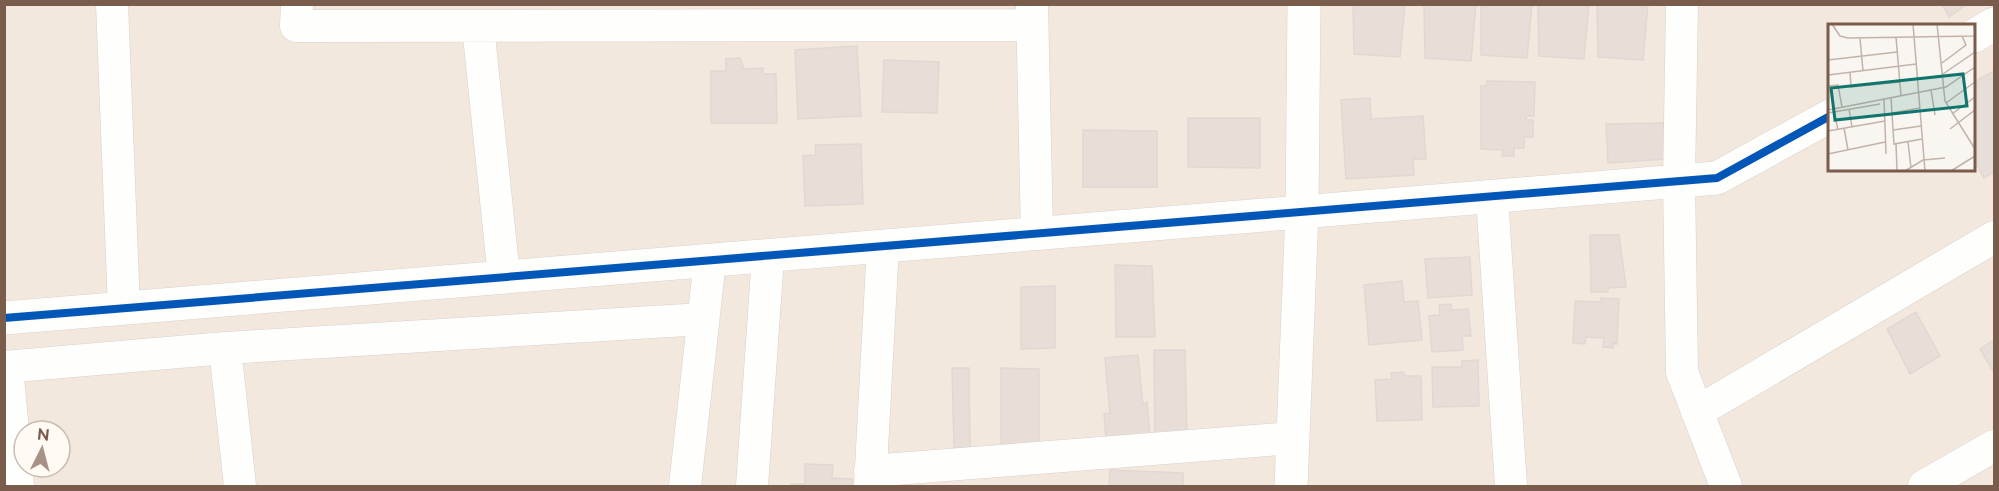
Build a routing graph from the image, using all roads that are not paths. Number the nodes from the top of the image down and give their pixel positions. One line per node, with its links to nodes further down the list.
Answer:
1 (112, 4): 20 (street)
2 (297, 4): 8 (street)
3 (1304, 4): 13 (street)
4 (1682, 4): 11 (street)
5 (591, 15): 6 (street); 8 (street)
6 (1032, 15): 14 (street)
7 (1995, 24): 9 (street)
8 (478, 26): 19 (street)
9 (1975, 35)
10 (1828, 117): 11 (street)
11 (1679, 182): 12 (street); 25 (street)
12 (1492, 197): 13 (street); 34 (street)
13 (1302, 212): 14 (street); 26 (street)
14 (1037, 234): 16 (street)
15 (1995, 237): 25 (street)
16 (883, 246): 17 (street); 28 (street)
17 (768, 256): 18 (street); 32 (street)
18 (710, 261): 19 (street); 22 (street)
19 (504, 277): 20 (street)
20 (124, 308): 21 (street)
21 (4, 318)
22 (703, 319): 23 (street); 31 (street)
23 (225, 348): 24 (street); 30 (street)
24 (6, 367): 29 (street)
25 (1697, 412): 35 (street)
26 (1293, 438): 28 (street); 33 (street)
27 (1995, 446): 36 (street)
28 (870, 479)
29 (18, 486)
30 (240, 486)
31 (684, 486)
32 (752, 486)
33 (1291, 486)
34 (1511, 486)
35 (1726, 486)
36 (1924, 486)

